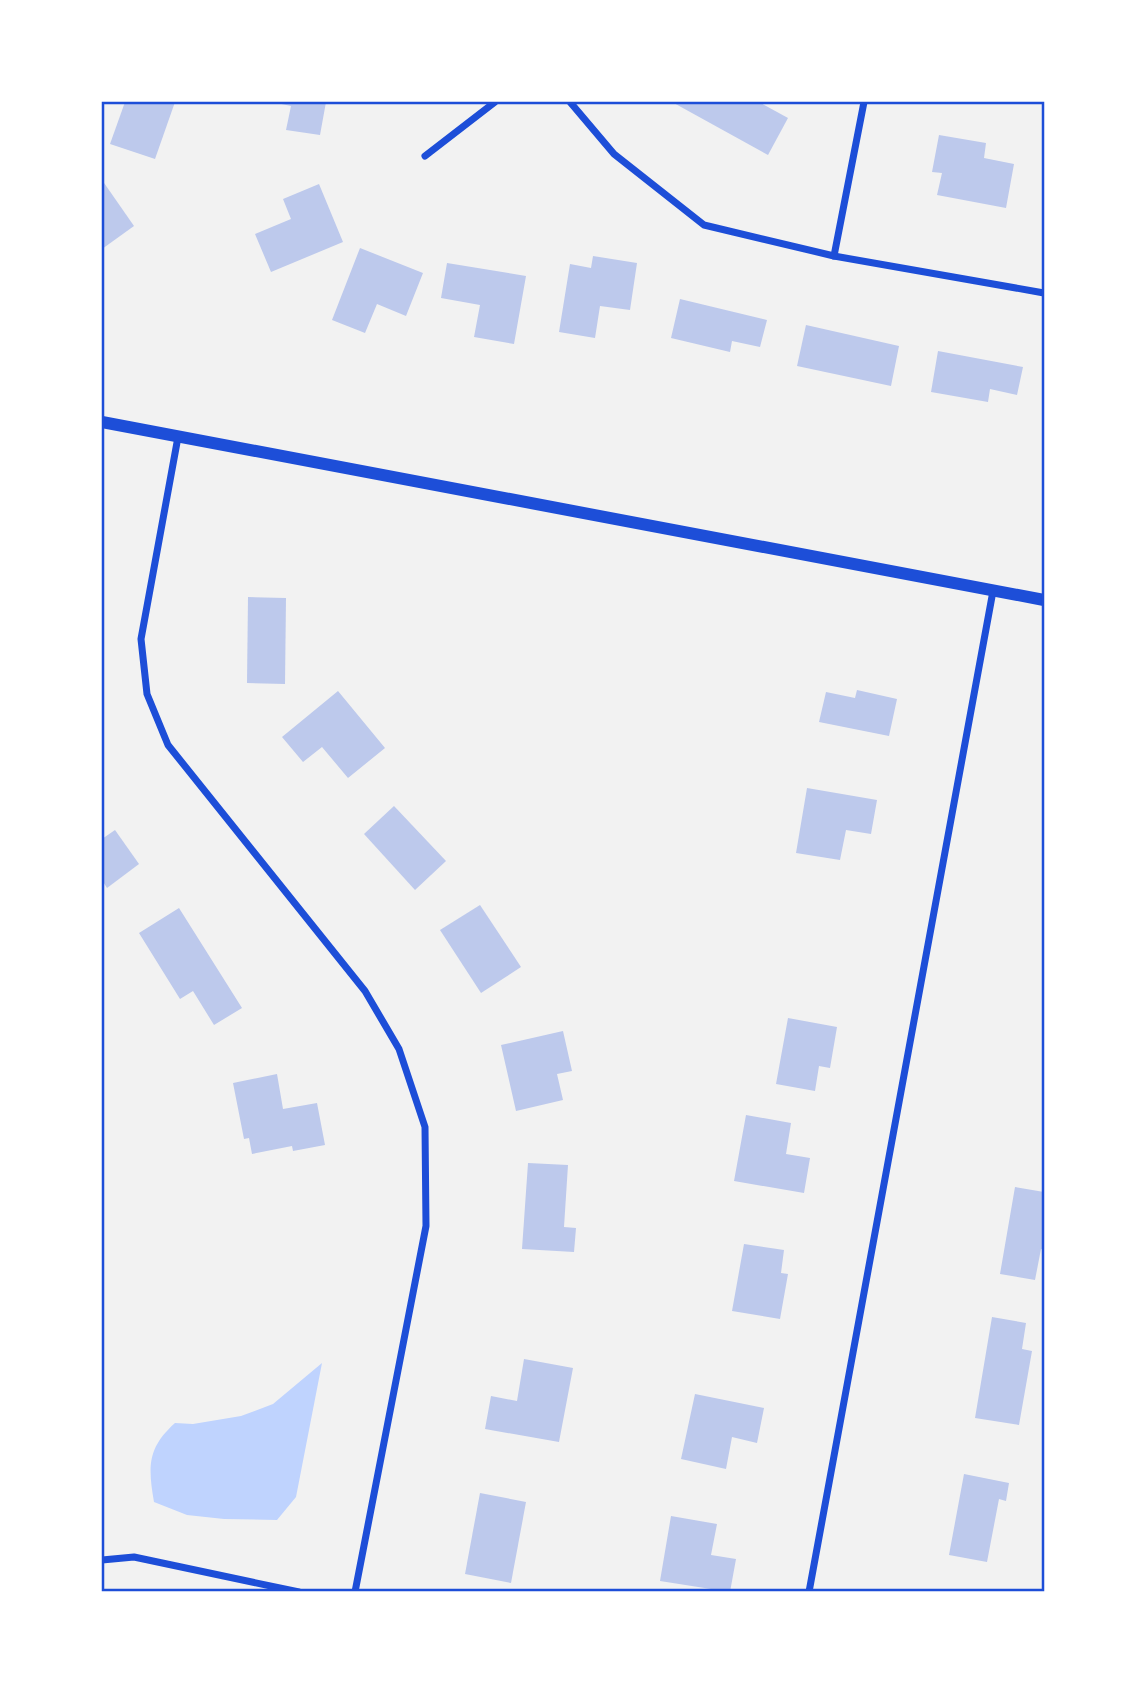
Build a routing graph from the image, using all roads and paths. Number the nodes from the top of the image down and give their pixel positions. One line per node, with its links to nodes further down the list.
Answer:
1 (495, 102): 4 (street)
2 (570, 102): 5 (street)
3 (864, 102): 5 (street)
4 (425, 156)
5 (834, 256): 6 (street)
6 (1045, 293)
7 (102, 422): 8 (street)
8 (178, 437): 9 (street); 13 (street)
9 (993, 591): 10 (street); 14 (street)
10 (1045, 600)
11 (102, 1560): 12 (street)
12 (299, 1591)
13 (355, 1591)
14 (809, 1591)

